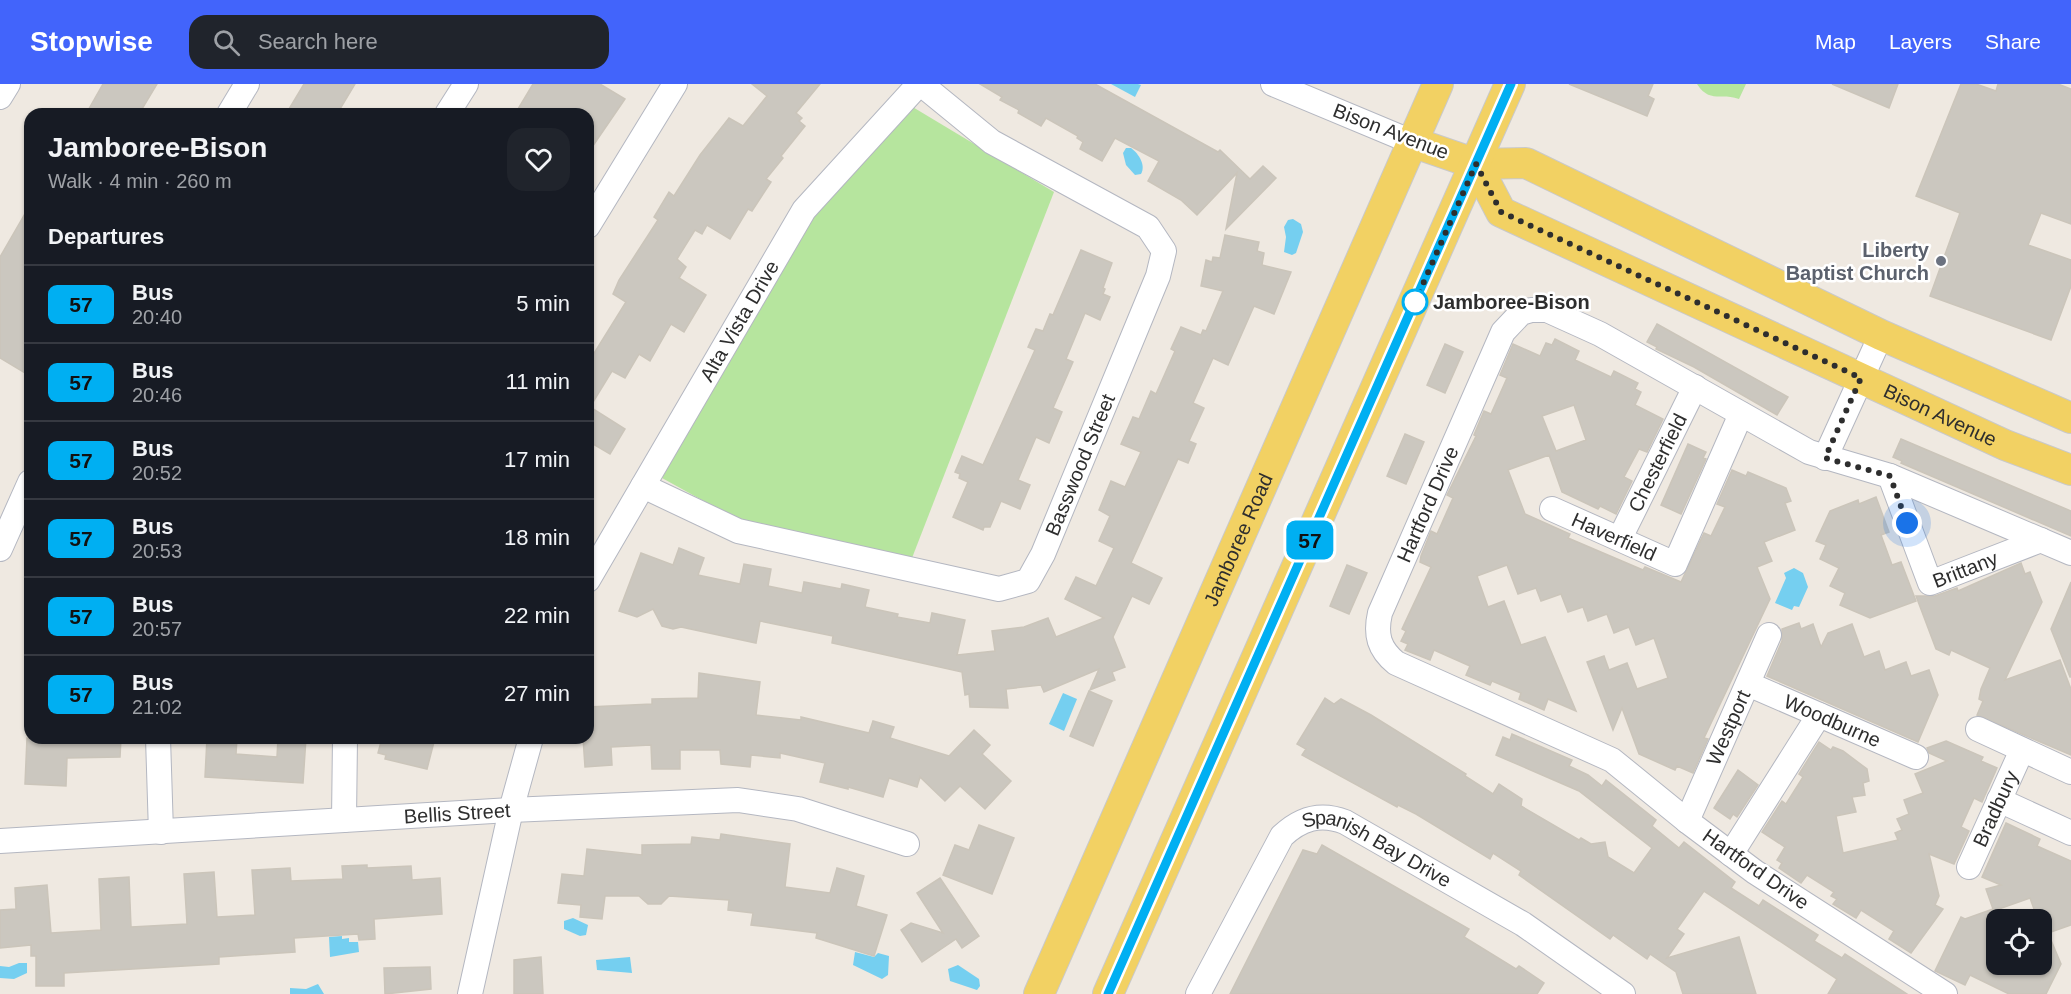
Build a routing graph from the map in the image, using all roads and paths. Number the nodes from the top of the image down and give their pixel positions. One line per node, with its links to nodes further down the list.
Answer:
1 (8, 84): 9 (street)
2 (247, 84): 10 (street)
3 (466, 84): 11 (street)
4 (675, 84): 14 (street)
5 (920, 84): 23 (street, Alta Vista Drive); 23 (street, Basswood Street)
6 (1273, 84): 12 (street, Bison Avenue)
7 (1438, 84): 12 (main road, Jamboree Road)
8 (1510, 84): 13 (main road)
9 (0, 97)
10 (233, 108)
11 (451, 108)
12 (1412, 141): 13 (main road, Bison Avenue); 52 (main road, Jamboree Road)
13 (1476, 164): 15 (main road, Bison Avenue); 16 (main road, Bison Avenue); 53 (main road)
14 (594, 216)
15 (1881, 335): 16 (street); 19 (main road, Bison Avenue)
16 (1861, 378): 20 (street); 21 (main road, Bison Avenue)
17 (1695, 387): 18 (street, Hartford Drive); 26 (street, Chesterfield); 44 (street, Hartford Drive)
18 (1741, 414): 20 (street, Hartford Drive); 26 (street, Haverfield)
19 (2071, 418)
20 (1825, 458): 22 (street, Hartford Drive)
21 (2071, 470)
22 (1890, 476): 27 (street, Hartford Drive); 27 (street, Brittany)
23 (643, 486): 30 (street, Alta Vista Drive)
24 (24, 495): 28 (street)
25 (1552, 509): 26 (street, Haverfield)
26 (1620, 538)
27 (2041, 540): 29 (street, Hartford Drive)
28 (0, 549)
29 (2071, 553)
30 (594, 570)
31 (1769, 635): 32 (street, Westport)
32 (1748, 684): 33 (street, Woodburne); 44 (street, Westport)
33 (1819, 715): 39 (street, Woodburne); 49 (street)
34 (1978, 729): 38 (street)
35 (158, 744): 45 (street)
36 (345, 744): 43 (street)
37 (529, 744): 42 (street)
38 (2022, 750): 40 (street); 41 (street, Bradbury)
39 (1916, 757)
40 (2071, 772)
41 (1999, 800): 46 (street); 50 (street, Bradbury)
42 (511, 810): 43 (street, Bellis Street); 48 (street, Bellis Street); 51 (street)
43 (344, 820): 45 (street, Bellis Street)
44 (1687, 821): 49 (street, Hartford Drive)
45 (161, 832): 47 (street, Bellis Street)
46 (2071, 833)
47 (0, 841)
48 (907, 844)
49 (1731, 854): 56 (street, Hartford Drive)
50 (1969, 867)
51 (470, 994)
52 (1039, 994)
53 (1108, 994)
54 (1198, 994): 55 (street, Spanish Bay Drive)
55 (1623, 994)
56 (1945, 994)

